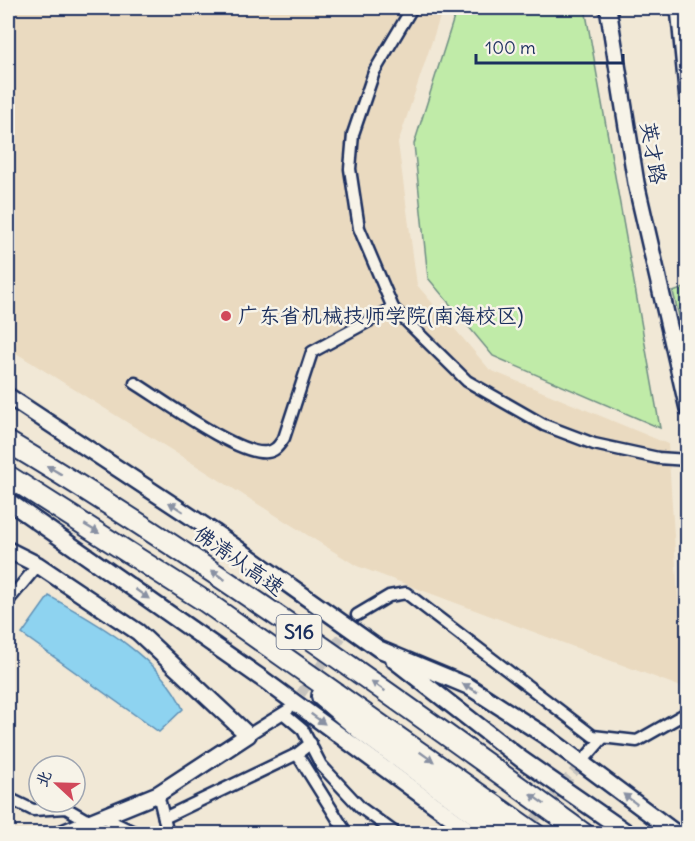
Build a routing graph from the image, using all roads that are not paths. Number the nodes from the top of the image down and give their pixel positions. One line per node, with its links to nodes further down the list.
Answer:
1 (412, 8): 6 (street)
2 (608, 8): 10 (main road, 英才路)
3 (613, 8): 7 (main road, 英才路)
4 (679, 8): 5 (main road)
5 (687, 100)
6 (393, 308): 8 (street); 12 (street)
7 (687, 368)
8 (135, 383)
9 (8, 396): 20 (main road, one-way to 9)
10 (687, 408)
11 (8, 442): 39 (highway, 佛清从高速 / S16, one-way to 11)
12 (687, 460)
13 (8, 476): 19 (highway, S16, one-way to 19)
14 (8, 501): 36 (main road, one-way to 36)
15 (8, 550): 16 (main road)
16 (38, 565): 17 (street); 22 (main road)
17 (8, 601)
18 (357, 615): 23 (street)
19 (263, 642): 37 (highway); 38 (highway, S16, one-way to 38)
20 (379, 649): 40 (main road); 41 (main road, one-way to 20)
21 (687, 712): 23 (street)
22 (248, 735): 24 (street); 27 (main road)
23 (602, 739): 26 (street)
24 (311, 743): 25 (street); 35 (street)
25 (297, 754): 29 (street); 34 (street)
26 (588, 755)
27 (158, 794): 29 (street); 30 (main road)
28 (8, 798): 30 (street)
29 (164, 818): 33 (street)
30 (96, 819): 31 (main road); 32 (street)
31 (60, 834)
32 (138, 834)
33 (168, 834)
34 (347, 834)
35 (397, 834)
36 (474, 834)
37 (503, 834)
38 (535, 834)
39 (584, 834)
40 (629, 834)
41 (677, 834)

